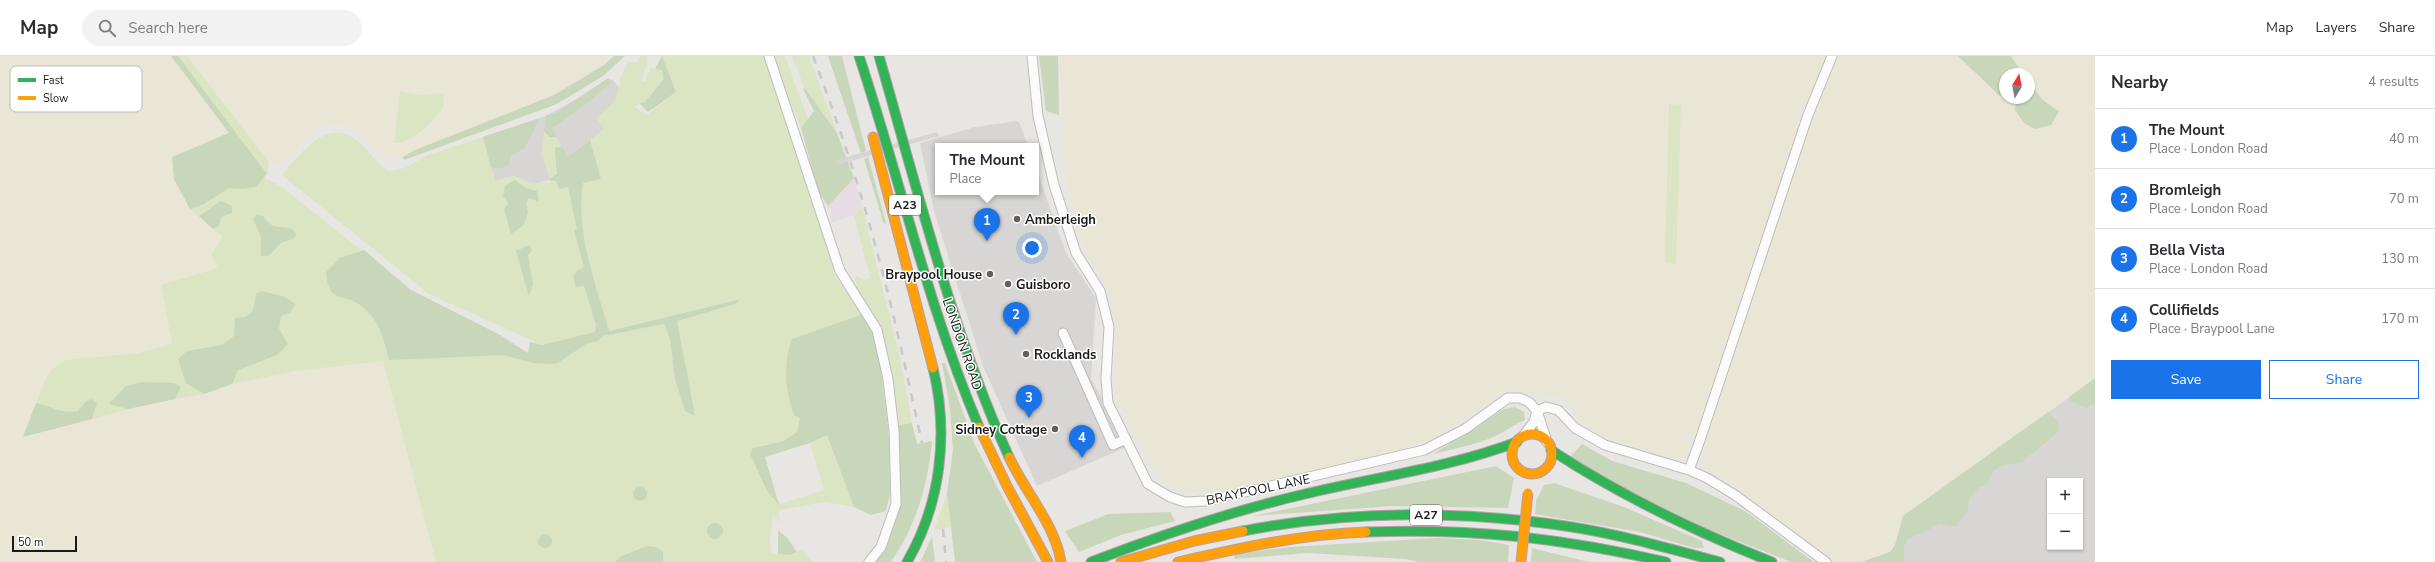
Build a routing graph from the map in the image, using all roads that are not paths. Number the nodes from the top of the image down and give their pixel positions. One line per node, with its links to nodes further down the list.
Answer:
1 (769, 56): 17 (street)
2 (857, 56): 18 (highway); 19 (highway, LONDON ROAD / A23)
3 (879, 56): 15 (highway, LONDON ROAD / A23)
4 (1032, 56): 8 (street, BRAYPOOL LANE)
5 (1832, 56): 11 (street)
6 (1062, 333): 8 (street)
7 (1537, 411): 8 (street, BRAYPOOL LANE); 9 (street); 10 (street); 11 (street)
8 (1126, 439)
9 (1520, 439): 10 (highway); 12 (highway); 21 (highway)
10 (1549, 446): 13 (highway); 27 (highway)
11 (1689, 470): 28 (street)
12 (1523, 472): 13 (highway); 14 (highway)
13 (1538, 473): 14 (highway)
14 (1528, 493): 24 (highway, bridge)
15 (1060, 549): 16 (highway); 20 (highway, LONDON ROAD / A23)
16 (1072, 559)
17 (869, 562)
18 (907, 562)
19 (1048, 562)
20 (1061, 562)
21 (1091, 562)
22 (1121, 562): 26 (highway, A27)
23 (1178, 562): 25 (highway, A27)
24 (1520, 562)
25 (1666, 562)
26 (1720, 562)
27 (1772, 562)
28 (1826, 562)

